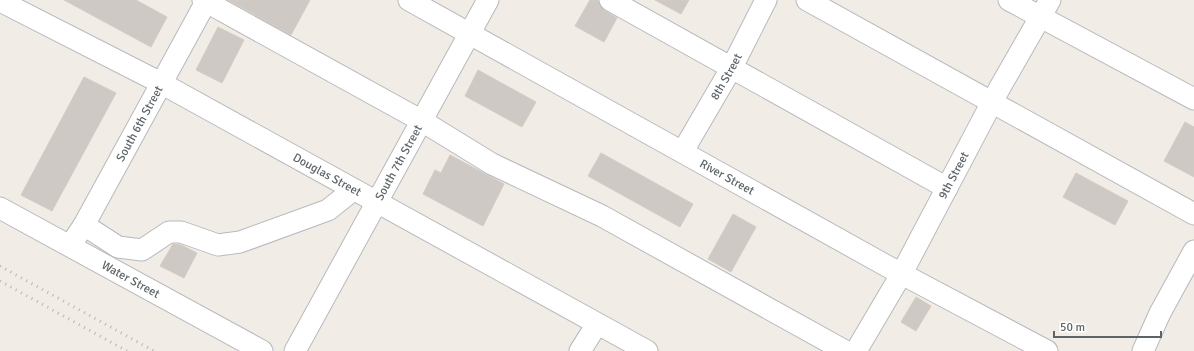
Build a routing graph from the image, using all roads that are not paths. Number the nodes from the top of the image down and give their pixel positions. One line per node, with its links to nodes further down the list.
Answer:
1 (409, 0): 10 (street, River Street)
2 (488, 0): 10 (street, South 7th Street)
3 (610, 0): 11 (street)
4 (766, 0): 11 (street, 8th Street)
5 (807, 0): 14 (street)
6 (1009, 0): 9 (street)
7 (205, 1): 12 (street, South 6th Street); 15 (street)
8 (2, 2): 12 (street, Douglas Street)
9 (1045, 9): 13 (street); 14 (street, 9th Street)
10 (470, 34): 15 (street, South 7th Street); 16 (street, River Street)
11 (732, 67): 16 (street, 8th Street); 17 (street)
12 (160, 83): 18 (street, Douglas Street); 22 (street, South 6th Street)
13 (1194, 99)
14 (992, 102): 17 (street, 9th Street); 21 (street)
15 (422, 121): 19 (street, South 7th Street); 31 (street)
16 (683, 151): 25 (street, River Street)
17 (947, 188): 25 (street, 9th Street)
18 (353, 190): 19 (street, Douglas Street); 22 (street)
19 (377, 202): 26 (street, Douglas Street); 28 (street, South 7th Street)
20 (0, 208): 23 (street, Water Street)
21 (1194, 214)
22 (84, 225): 23 (street, South 6th Street)
23 (70, 245): 27 (street, Water Street)
24 (1194, 251): 34 (street)
25 (902, 273): 32 (street, 9th Street); 33 (street, River Street)
26 (598, 324): 29 (street); 30 (street, Douglas Street)
27 (262, 351)
28 (295, 351)
29 (580, 351)
30 (647, 351)
31 (845, 351)
32 (856, 351)
33 (1047, 351)
34 (1143, 351)

